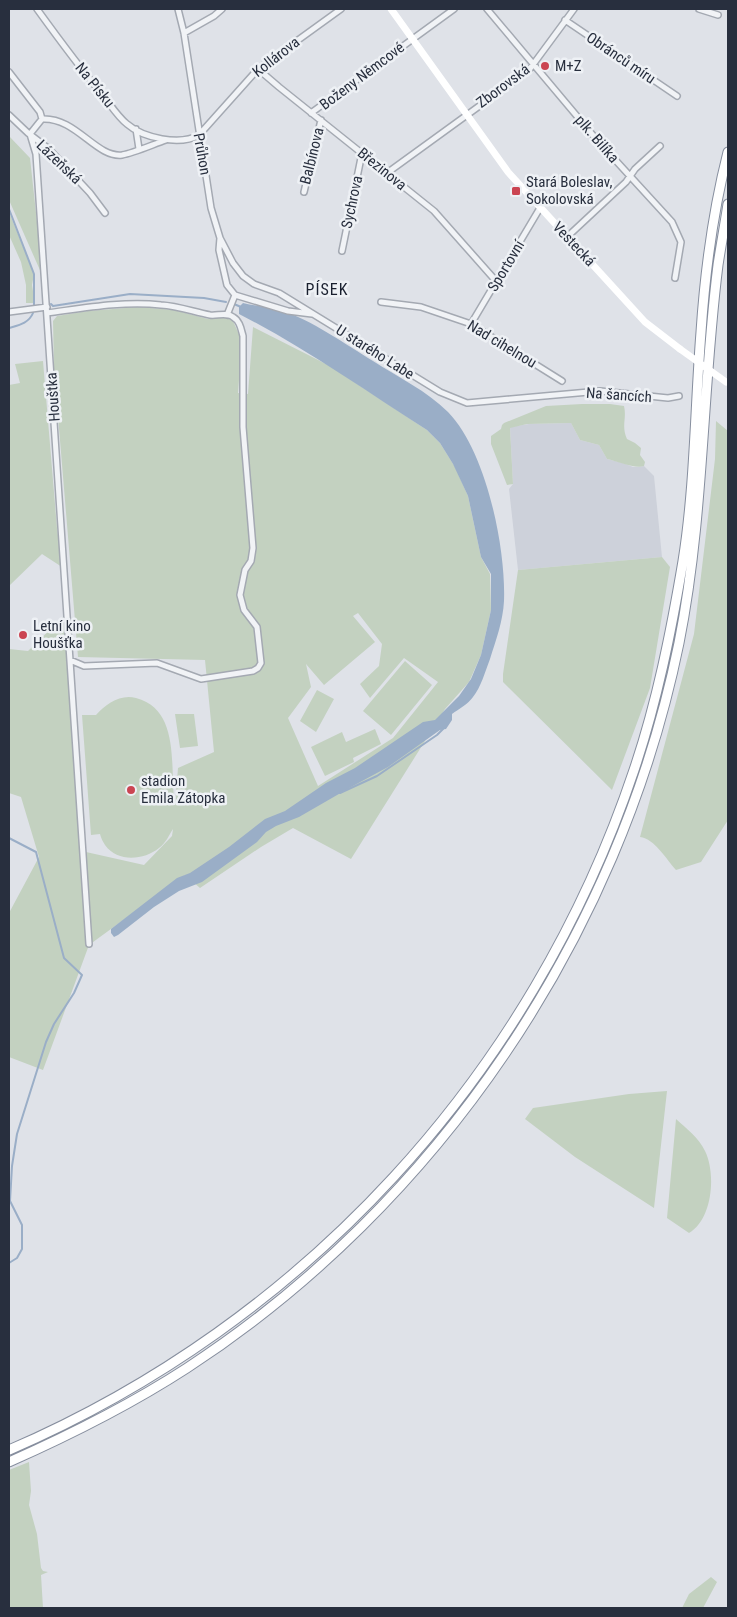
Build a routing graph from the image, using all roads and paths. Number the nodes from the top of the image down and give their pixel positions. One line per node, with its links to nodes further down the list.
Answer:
1 (37, 9): 23 (street, Na Písku)
2 (178, 9): 12 (street, Průhon)
3 (222, 9): 12 (street)
4 (341, 9): 15 (street, Kollárova)
5 (391, 9): 13 (street, Vestecká)
6 (454, 9): 13 (street, Boženy Němcové)
7 (486, 9): 14 (street, plk. Bilíka)
8 (574, 9): 11 (street, Zborovská)
9 (699, 9): 10 (street)
10 (718, 15)
11 (565, 20): 14 (street, Zborovská); 17 (street, Obránců míru)
12 (184, 33): 25 (street, Průhon)
13 (412, 38): 18 (street, Boženy Němcové); 20 (street, Vestecká)
14 (533, 64): 20 (street, Zborovská); 32 (street, plk. Bilíka)
15 (258, 69): 18 (street, Březinova); 25 (street, Kollárova)
16 (9, 72): 21 (street)
17 (677, 96)
18 (311, 113): 22 (street, Březinova)
19 (9, 114): 24 (street, Lázeňská)
20 (467, 114): 31 (street, Zborovská); 35 (street, Vestecká)
21 (42, 120): 24 (street); 28 (street, Na Písku)
22 (321, 120): 30 (street, Březinova); 33 (street, Balbínova)
23 (136, 129): 26 (street, Na Písku); 28 (street)
24 (30, 134): 36 (street, Lázeňská); 44 (street, Houštka)
25 (199, 135): 26 (street, Na Písku); 38 (street, Průhon)
26 (167, 140): 28 (street, Na Písku)
27 (660, 146): 32 (street)
28 (139, 149)
29 (728, 152): 55 (highway)
30 (362, 153): 31 (street, Březinova); 39 (street, Sychrova)
31 (388, 173): 41 (street, Březinova)
32 (630, 175): 37 (street); 40 (street, plk. Bilíka)
33 (304, 192)
34 (728, 204): 56 (highway)
35 (540, 208): 37 (street, Vestecká); 41 (street, Sportovní)
36 (105, 213)
37 (567, 237): 50 (street, Vestecká, bridge)
38 (220, 238): 42 (street, Průhon); 47 (street, U starého Labe)
39 (342, 251)
40 (675, 278)
41 (496, 281): 48 (street, Sportovní)
42 (235, 295): 46 (street); 47 (street)
43 (381, 302): 48 (street, Nad cihelnou)
44 (47, 310): 45 (street); 46 (street); 53 (street, Houštka)
45 (9, 312)
46 (227, 314): 53 (street)
47 (314, 314): 51 (street, U starého Labe)
48 (471, 324): 49 (street, Nad cihelnou)
49 (562, 381)
50 (727, 383)
51 (558, 394): 52 (street, Na šancích)
52 (678, 396)
53 (70, 660): 54 (street, Houštka)
54 (89, 944)
55 (9, 1450)
56 (9, 1462)

